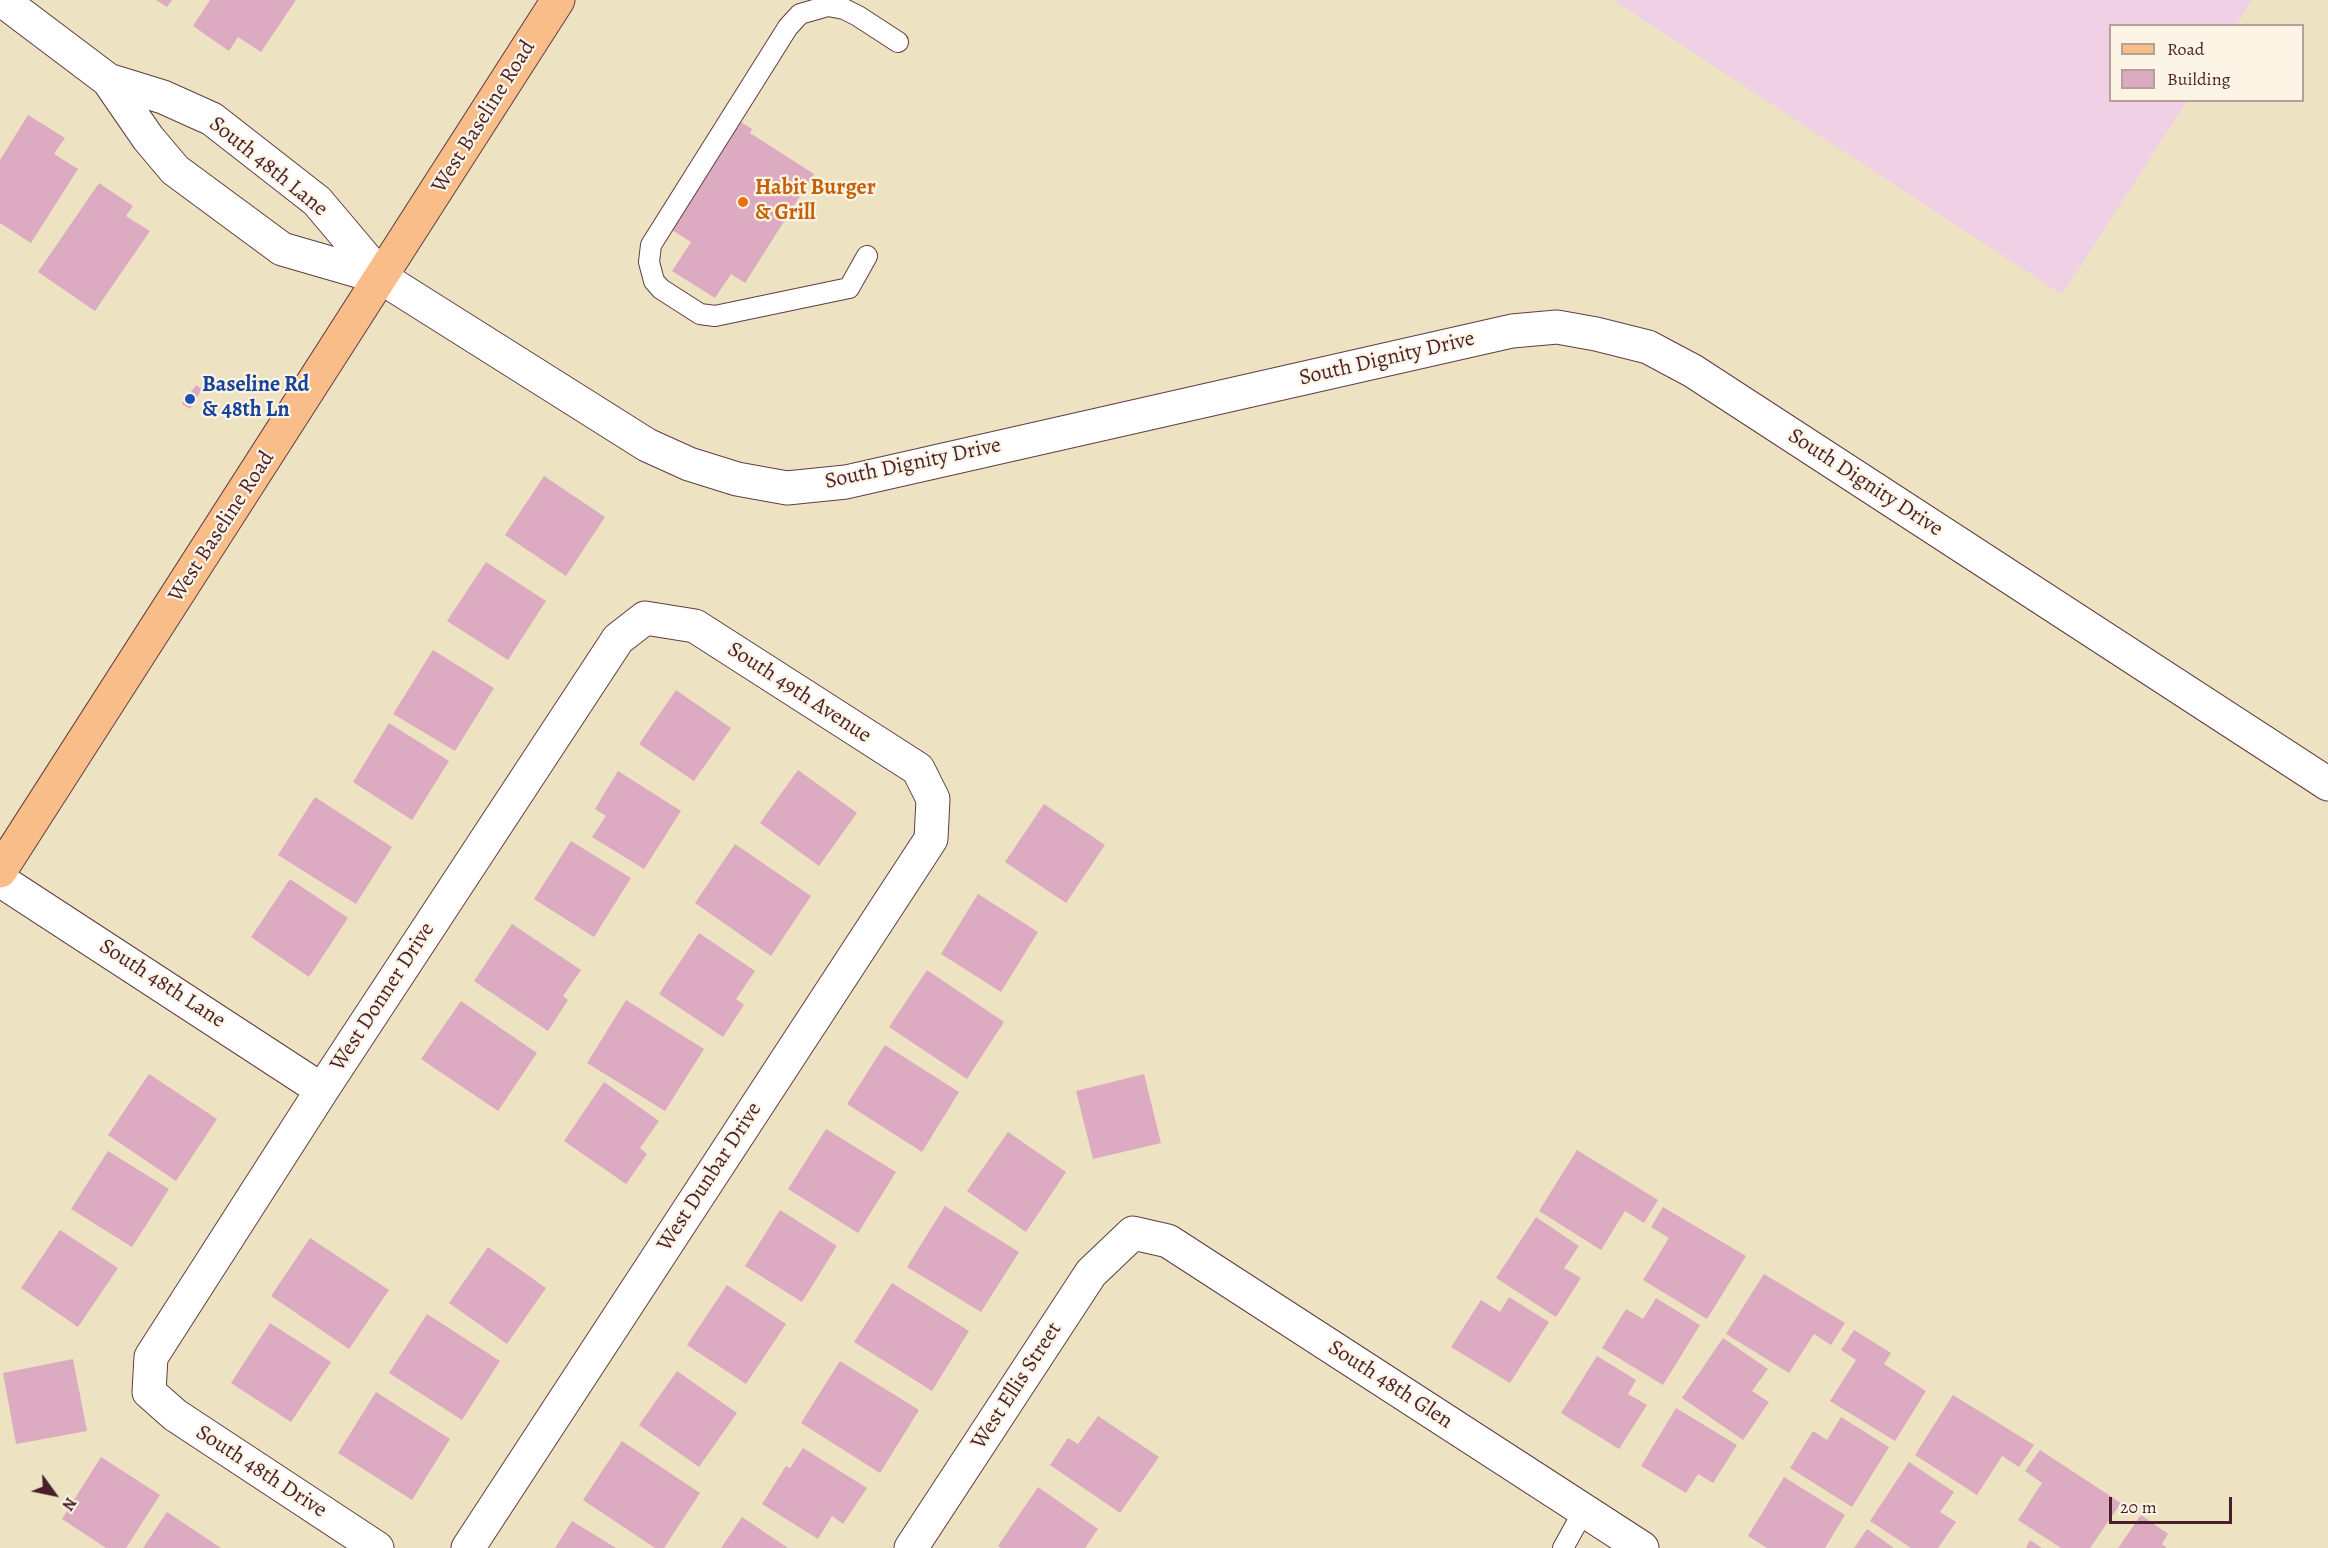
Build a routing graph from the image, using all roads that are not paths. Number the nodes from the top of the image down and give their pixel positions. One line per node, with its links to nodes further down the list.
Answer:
1 (2, 0): 4 (street, South 48th Lane)
2 (558, 0): 6 (main road, West Baseline Road)
3 (898, 42): 5 (lane)
4 (108, 80): 6 (street, South 48th Lane); 6 (street, South 48th Lane)
5 (867, 256)
6 (382, 278): 8 (street, South Dignity Drive); 10 (main road, West Baseline Road)
7 (645, 618): 9 (street, South 49th Avenue); 12 (street, West Donner Drive)
8 (2328, 784)
9 (933, 799): 17 (street, West Dunbar Drive)
10 (0, 871)
11 (0, 880): 12 (street, South 48th Lane)
12 (322, 1090): 14 (street, West Donner Drive)
13 (1133, 1233): 15 (street, South 48th Glen); 18 (street, West Ellis Street)
14 (150, 1392): 16 (street, South 48th Drive)
15 (1584, 1510): 19 (lane); 20 (street, South 48th Glen)
16 (377, 1548)
17 (468, 1548)
18 (911, 1548)
19 (1563, 1548)
20 (1642, 1548)

